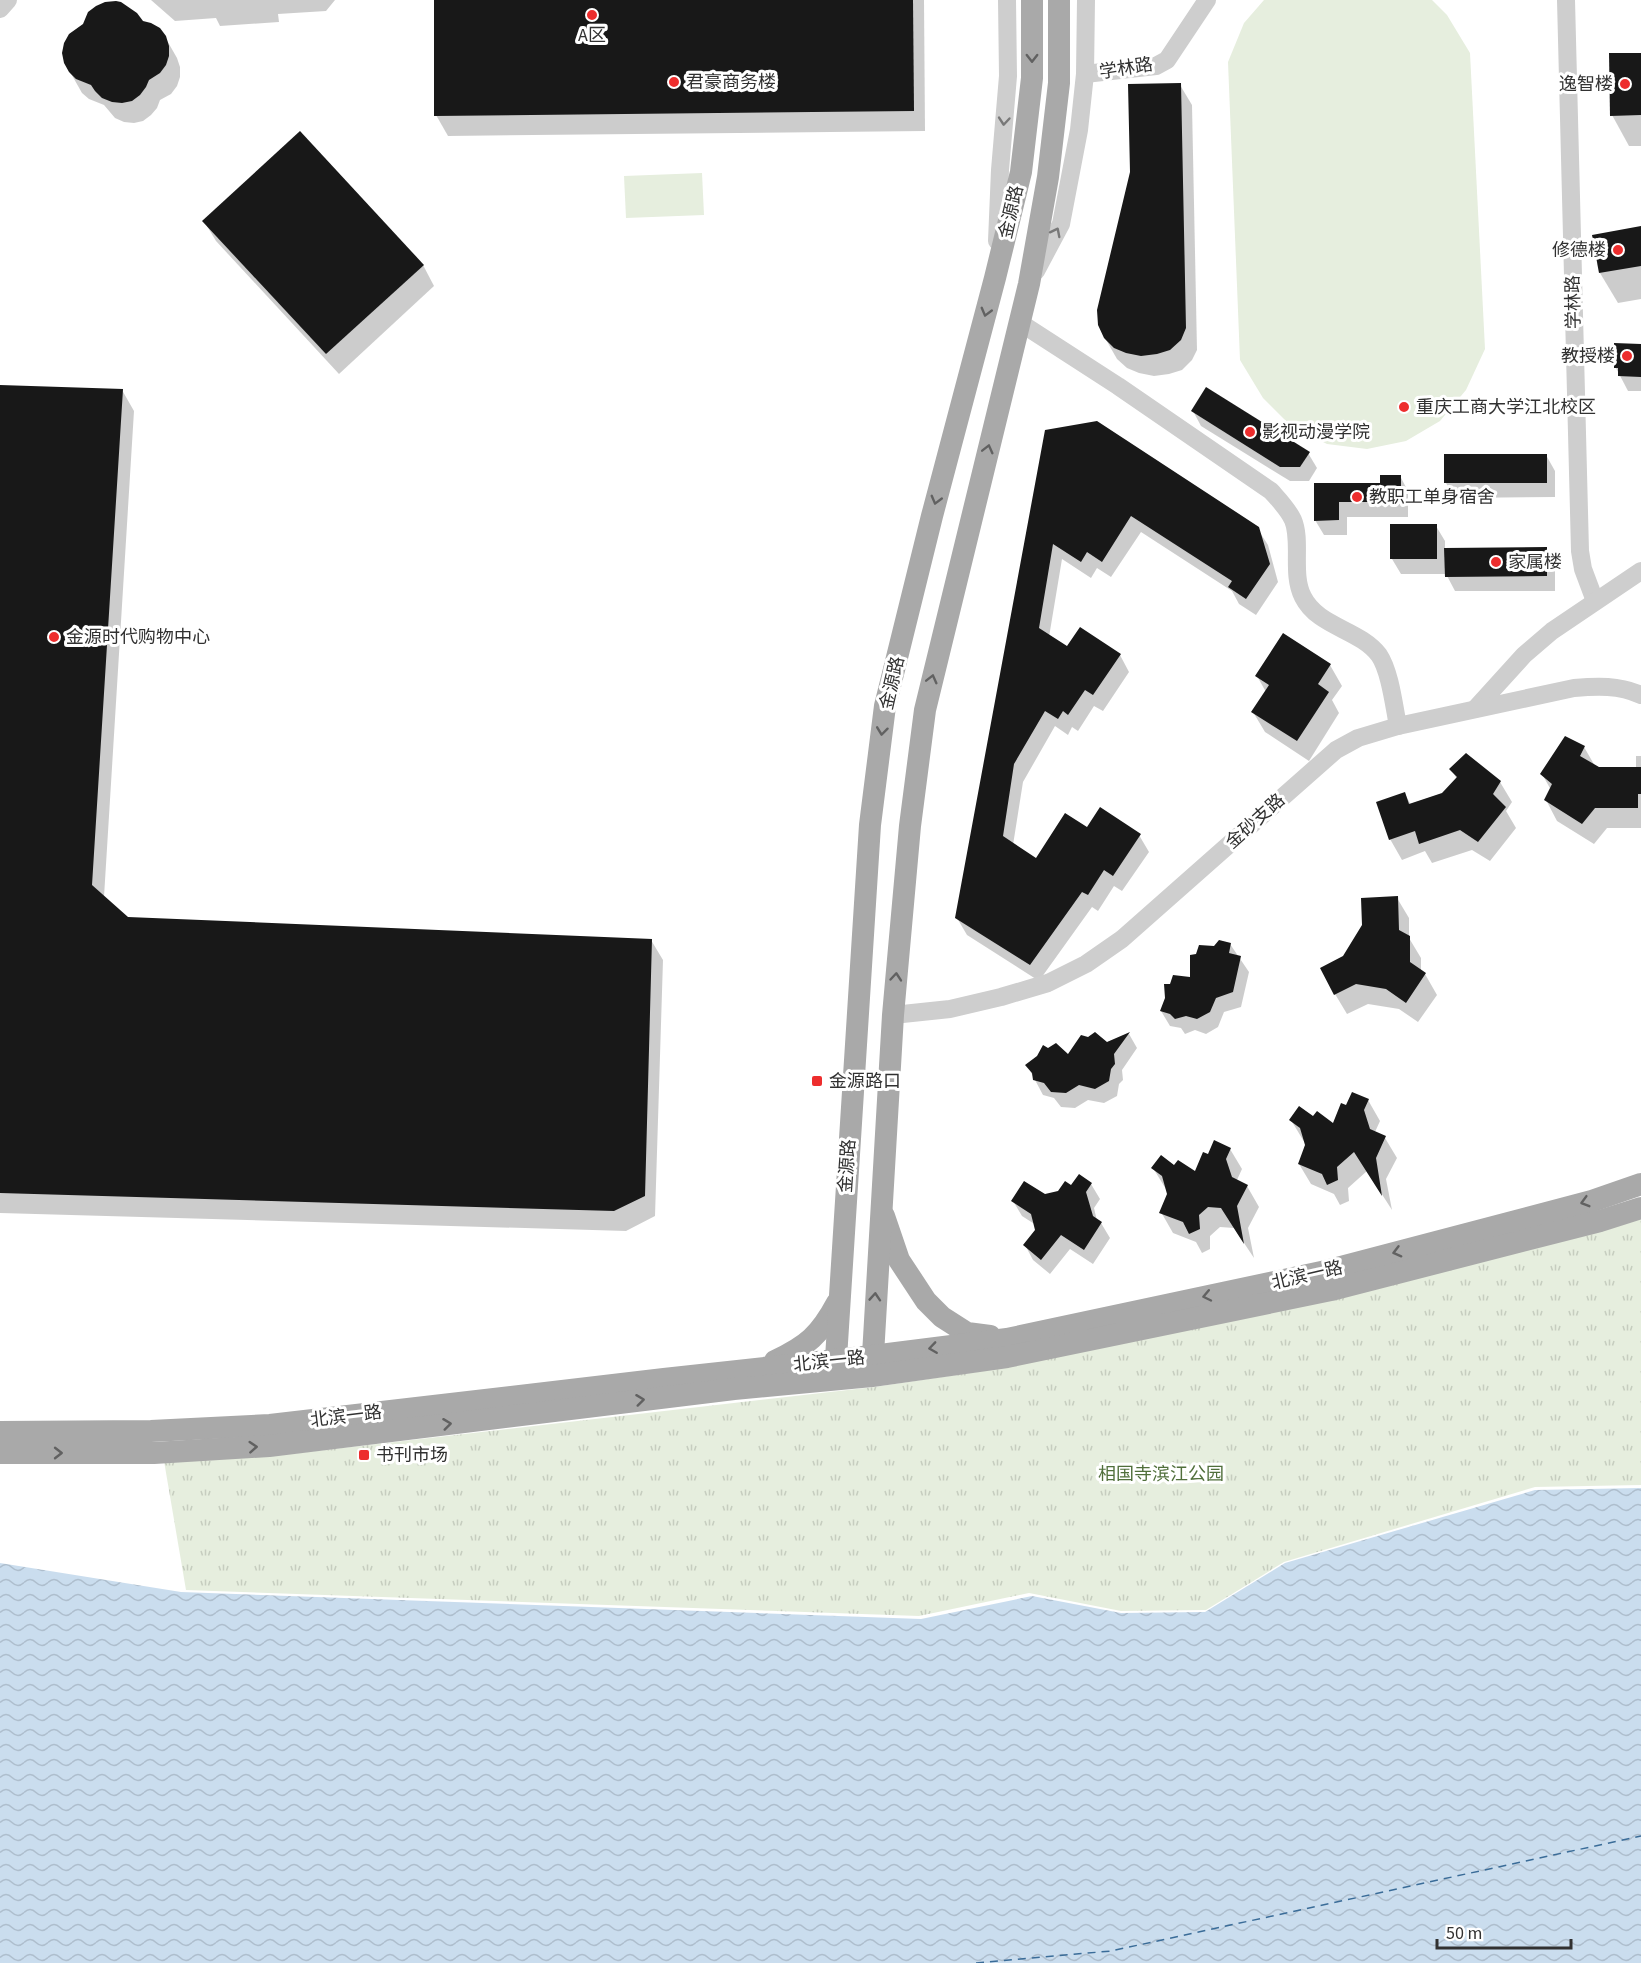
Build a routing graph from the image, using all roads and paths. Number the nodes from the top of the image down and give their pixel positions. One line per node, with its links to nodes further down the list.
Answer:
1 (8, 0): 8 (street)
2 (1007, 0): 10 (street, one-way to 10)
3 (1032, 0): 10 (main road, 金源路, one-way to 10)
4 (1059, 0): 11 (main road, 金源路)
5 (1086, 0): 9 (street)
6 (1207, 0): 9 (street, 学林路)
7 (1566, 0): 14 (street, 学林路)
8 (0, 9)
9 (1085, 74): 11 (street, one-way to 9)
10 (995, 278): 20 (main road, 金源路, one-way to 20)
11 (1029, 284): 12 (main road, 金源路)
12 (1019, 322): 17 (street); 18 (main road, 金源路, one-way to 12)
13 (1641, 571): 14 (street)
14 (1595, 602): 16 (street)
15 (1641, 695): 16 (street, 金砂支路)
16 (1475, 708): 17 (street, 金砂支路)
17 (1398, 726): 18 (street, 金砂支路)
18 (893, 1015): 21 (main road, 金源路)
19 (1641, 1184): 24 (main road, 北滨一路, one-way to 24)
20 (845, 1199): 21 (main road); 23 (main road, 金源路)
21 (881, 1207): 24 (main road); 25 (main road, 金源路, one-way to 21)
22 (1641, 1208): 25 (main road, 北滨一路)
23 (839, 1299): 26 (main road); 27 (main road, 金源路)
24 (1007, 1339): 25 (main road, 北滨一路, one-way to 25)
25 (872, 1366): 27 (main road, 北滨一路)
26 (763, 1367): 27 (main road, 北滨一路); 28 (main road, 北滨一路)
27 (835, 1369): 29 (main road, 北滨一路, one-way to 27)
28 (0, 1432)
29 (0, 1453)

